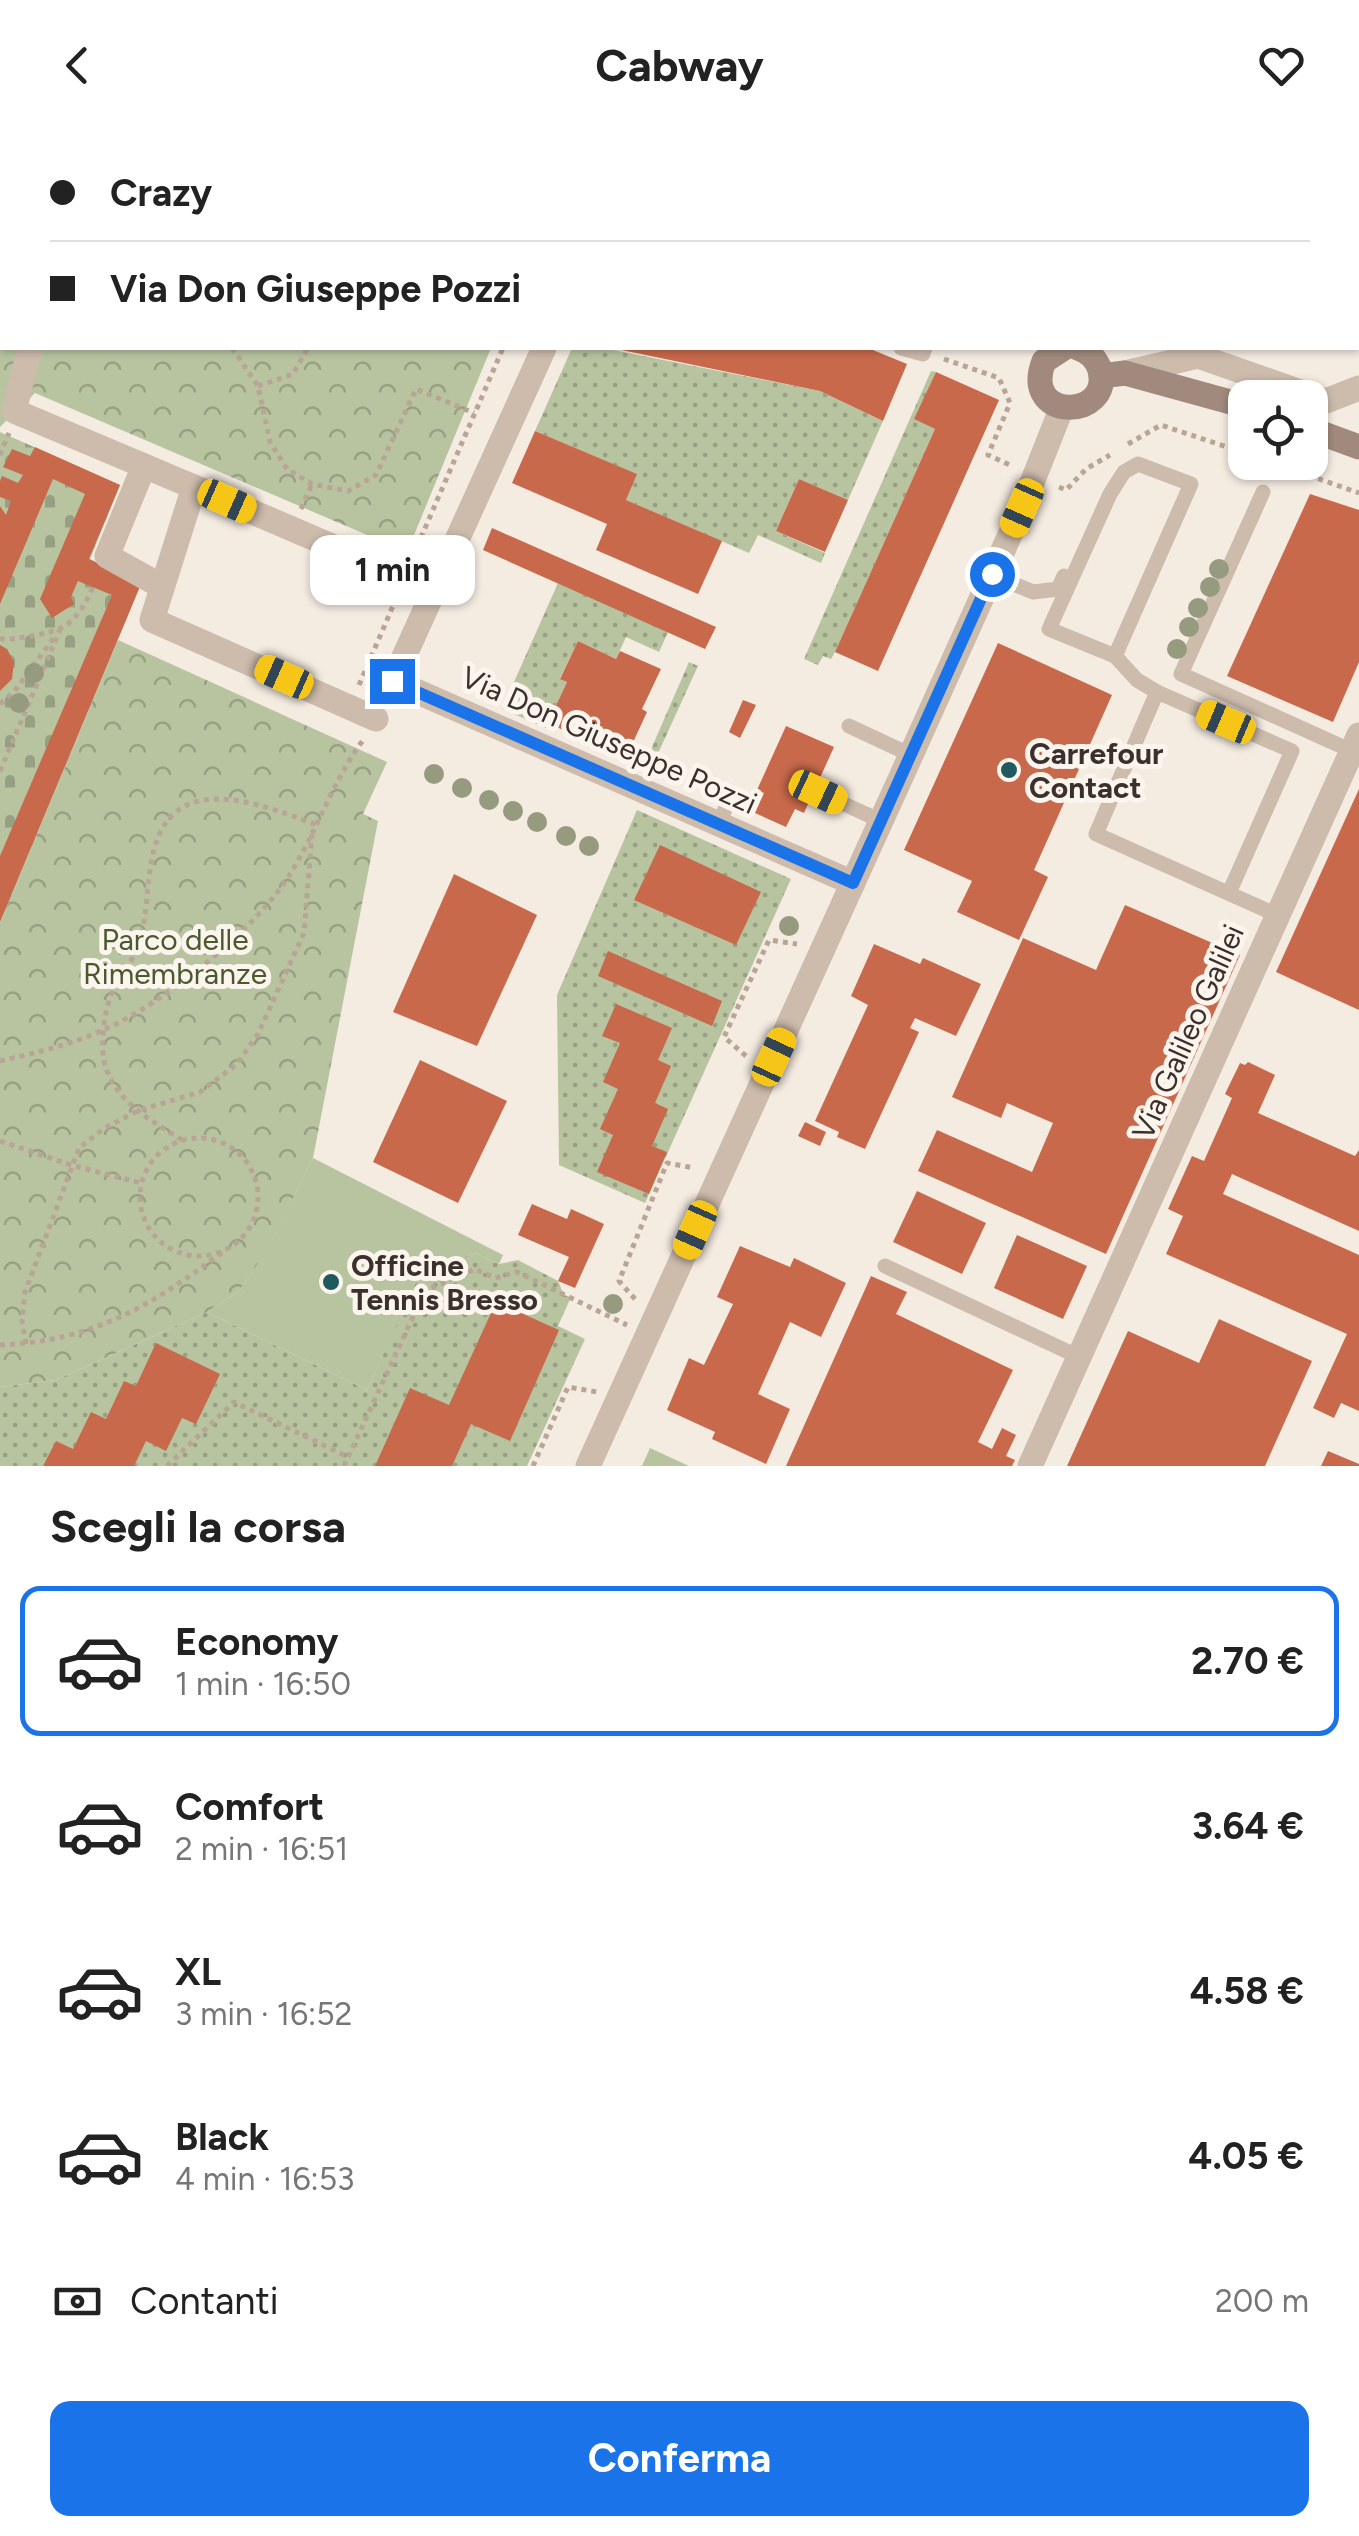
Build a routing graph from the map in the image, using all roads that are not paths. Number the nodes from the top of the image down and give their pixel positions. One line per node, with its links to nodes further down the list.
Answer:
1 (30, 350): 11 (street)
2 (543, 350): 17 (street)
3 (1053, 350): 8 (main road)
4 (1081, 350): 5 (main road)
5 (1113, 374): 6 (street); 7 (main road); 8 (main road)
6 (1359, 388)
7 (1228, 402)
8 (1062, 408): 15 (street)
9 (1328, 436): 10 (main road)
10 (1359, 447)
11 (144, 466): 12 (street); 16 (street)
12 (194, 487): 16 (street); 17 (street)
13 (1263, 492): 24 (lane)
14 (1085, 548): 18 (lane); 19 (lane); 20 (lane)
15 (992, 574): 18 (lane); 25 (street)
16 (162, 586): 22 (street)
17 (432, 590): 29 (street, Via Don Giuseppe Pozzi)
18 (1033, 592): 19 (lane)
19 (1056, 612): 20 (lane)
20 (1115, 656): 21 (lane)
21 (1157, 692): 31 (lane); 31 (lane)
22 (373, 726)
23 (849, 726): 25 (lane)
24 (1355, 743): 32 (street, Via Galileo Galilei)
25 (911, 755): 28 (street)
26 (818, 792): 28 (lane)
27 (730, 798): 29 (lane)
28 (881, 821): 30 (street)
29 (719, 823): 30 (street, Via Don Giuseppe Pozzi)
30 (853, 883): 35 (street)
31 (1229, 893): 32 (lane)
32 (1277, 915): 34 (street, Via Galileo Galilei)
33 (885, 1266): 34 (lane)
34 (1077, 1356): 36 (street, Via Galileo Galilei)
35 (588, 1466)
36 (1030, 1466)

